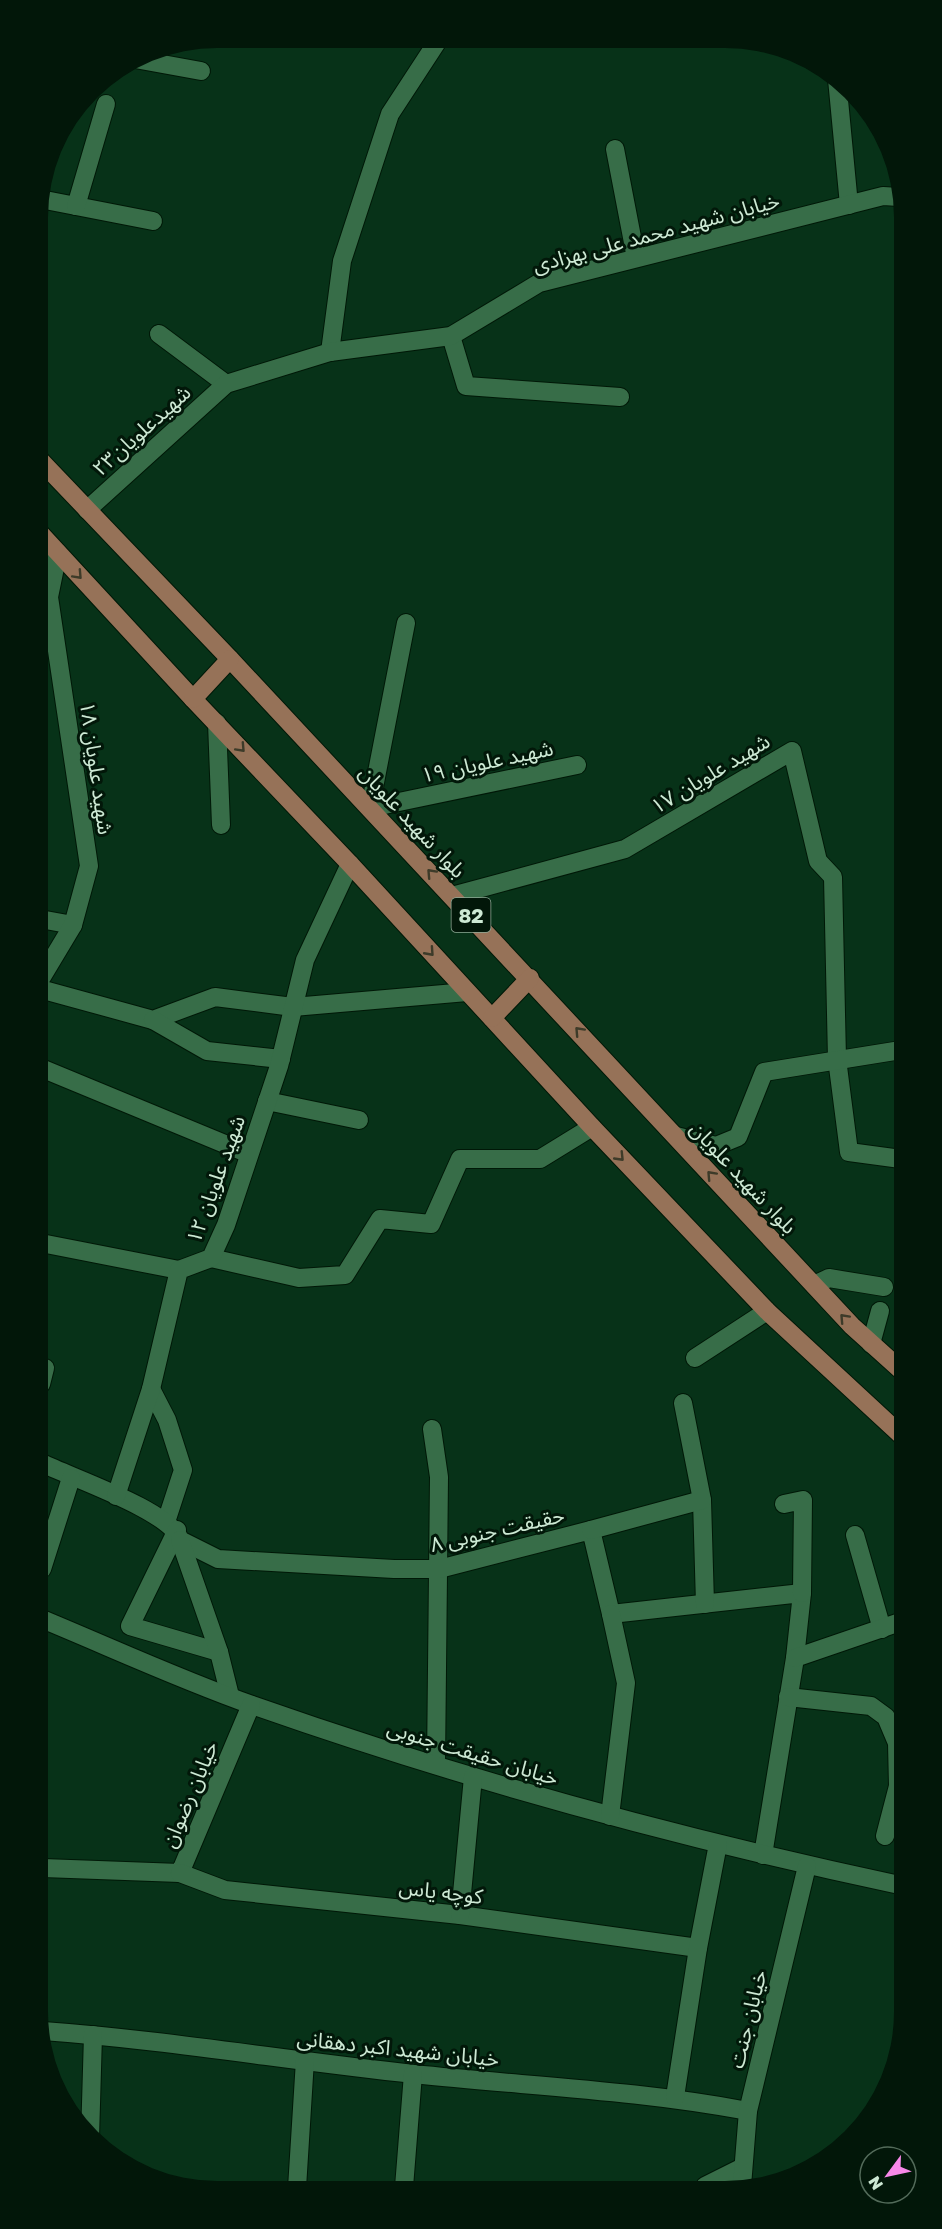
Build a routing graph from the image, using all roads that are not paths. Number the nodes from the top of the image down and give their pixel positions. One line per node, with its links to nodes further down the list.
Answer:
1 (433, 48): 15 (street)
2 (150, 62): 3 (street)
3 (201, 71)
4 (838, 93): 9 (street)
5 (106, 104): 10 (street)
6 (615, 149): 12 (street)
7 (893, 197): 9 (street, خیابان شهید محمد علی بهزادی)
8 (48, 201): 10 (street)
9 (849, 205): 12 (street, خیابان شهید محمد علی بهزادی)
10 (76, 206): 11 (street)
11 (153, 221)
12 (636, 258): 14 (street, خیابان شهید محمد علی بهزادی)
13 (159, 334): 16 (street)
14 (451, 336): 15 (street, خیابان شهید محمد علی بهزادی); 17 (street)
15 (330, 352): 16 (street, خیابان شهید محمد علی بهزادی)
16 (226, 384): 19 (street, شهیدعلویان۲۳)
17 (620, 398)
18 (48, 469): 19 (main road, بلوار شهید علویان / 82)
19 (87, 510): 24 (main road, بلوار شهید علویان / 82)
20 (48, 542): 21 (main road, 82)
21 (58, 553): 22 (street); 25 (main road, 82, one-way to 25); 33 (street, شهید علویان ۱۸)
22 (48, 561)
23 (406, 623): 28 (street)
24 (231, 658): 25 (main road); 28 (main road, بلوار شهید علویان / 82)
25 (193, 699): 26 (main road, 82)
26 (217, 723): 29 (street); 30 (main road, 82, one-way to 30)
27 (577, 765): 28 (street, شهید علویان ۱۹)
28 (370, 808): 31 (main road, بلوار شهید علویان / 82, one-way to 28)
29 (221, 825)
30 (350, 864): 37 (main road, 82, one-way to 37); 38 (street, شهید علویان ۱۲)
31 (452, 896): 35 (main road, بلوار شهید علویان / 82); 43 (street, شهید علویان ۱۷)
32 (48, 920): 33 (street)
33 (73, 925): 34 (street, شهید علویان ۱۸)
34 (48, 967)
35 (530, 978): 39 (main road); 48 (main road, بلوار شهید علویان / 82, one-way to 35)
36 (48, 991): 40 (street)
37 (467, 992): 38 (street); 39 (main road, 82)
38 (293, 1007): 40 (street); 42 (street, شهید علویان ۱۲)
39 (492, 1018): 47 (main road, 82)
40 (153, 1020): 42 (street)
41 (894, 1051): 43 (street)
42 (281, 1059): 45 (street, شهید علویان ۱۲)
43 (837, 1059): 48 (street); 50 (street)
44 (48, 1071): 49 (street)
45 (267, 1101): 46 (street); 49 (street, شهید علویان ۱۲)
46 (359, 1120)
47 (592, 1127): 52 (street); 56 (main road, 82, one-way to 56)
48 (676, 1136): 54 (main road, بلوار شهید علویان / 82, one-way to 48)
49 (249, 1154): 52 (street, شهید علویان ۱۲)
50 (894, 1158)
51 (48, 1244): 53 (street)
52 (211, 1258): 53 (street, شهید علویان ۱۲)
53 (179, 1270): 61 (street, شهید علویان ۱۲)
54 (814, 1285): 55 (street); 58 (main road, بلوار شهید علویان / 82, one-way to 54)
55 (884, 1287)
56 (767, 1311): 59 (street); 64 (main road, 82)
57 (880, 1311): 58 (street)
58 (871, 1344): 60 (main road, بلوار شهید علویان / 82)
59 (695, 1358)
60 (894, 1364)
61 (151, 1389): 67 (street, شهید علویان ۱۲); 70 (street)
62 (683, 1403): 68 (street)
63 (432, 1429): 74 (street)
64 (894, 1429)
65 (48, 1466): 66 (street, حقیقت جنوبی ۸)
66 (71, 1478): 67 (street, حقیقت جنوبی ۸); 73 (street)
67 (116, 1496): 70 (street, حقیقت جنوبی ۸)
68 (702, 1500): 71 (street); 76 (street)
69 (784, 1504): 75 (street)
70 (174, 1530): 74 (street, حقیقت جنوبی ۸); 81 (street); 81 (street)
71 (591, 1530): 74 (street, حقیقت جنوبی ۸); 77 (street, حقیقت جنوبی ۸)
72 (855, 1535): 80 (street)
73 (48, 1550)
74 (439, 1569): 87 (street)
75 (802, 1593): 76 (street); 82 (street)
76 (705, 1604): 77 (street)
77 (611, 1614): 90 (street, حقیقت جنوبی ۸)
78 (48, 1621): 83 (street, خیابان حقیقت جنوبی)
79 (894, 1625): 80 (street)
80 (882, 1629): 82 (street)
81 (219, 1652): 83 (street)
82 (795, 1658): 84 (street)
83 (230, 1696): 85 (street, خیابان حقیقت جنوبی)
84 (788, 1696): 86 (street); 93 (street)
85 (251, 1705): 87 (street, خیابان حقیقت جنوبی); 96 (street, خیابان رضوان)
86 (894, 1736)
87 (436, 1765): 88 (street, خیابان حقیقت جنوبی)
88 (473, 1777): 90 (street, خیابان حقیقت جنوبی); 98 (street)
89 (894, 1801): 91 (street)
90 (610, 1816): 92 (street, خیابان حقیقت جنوبی)
91 (885, 1836)
92 (718, 1844): 93 (street, خیابان حقیقت جنوبی); 99 (street)
93 (763, 1855): 94 (street, خیابان حقیقت جنوبی)
94 (807, 1866): 97 (street, خیابان حقیقت جنوبی); 105 (street, خیابان جنت)
95 (48, 1869): 96 (street, خیابان رضوان)
96 (180, 1873): 98 (street, کوچه یاس)
97 (894, 1884)
98 (460, 1916): 99 (street, کوچه یاس)
99 (698, 1948): 104 (street)
100 (49, 2031): 101 (street, خیابان شهید اکبر دهقانی)
101 (93, 2035): 102 (street, خیابان شهید اکبر دهقانی); 106 (street)
102 (305, 2060): 103 (street, خیابان شهید اکبر دهقانی); 109 (street)
103 (413, 2074): 104 (street, خیابان شهید اکبر دهقانی); 110 (street)
104 (675, 2097): 105 (street, خیابان شهید اکبر دهقانی)
105 (748, 2111): 107 (street, خیابان جنت)
106 (90, 2123)
107 (743, 2167): 108 (street, خیابان جنت); 111 (street)
108 (742, 2180)
109 (297, 2181)
110 (404, 2181)
111 (715, 2181)

